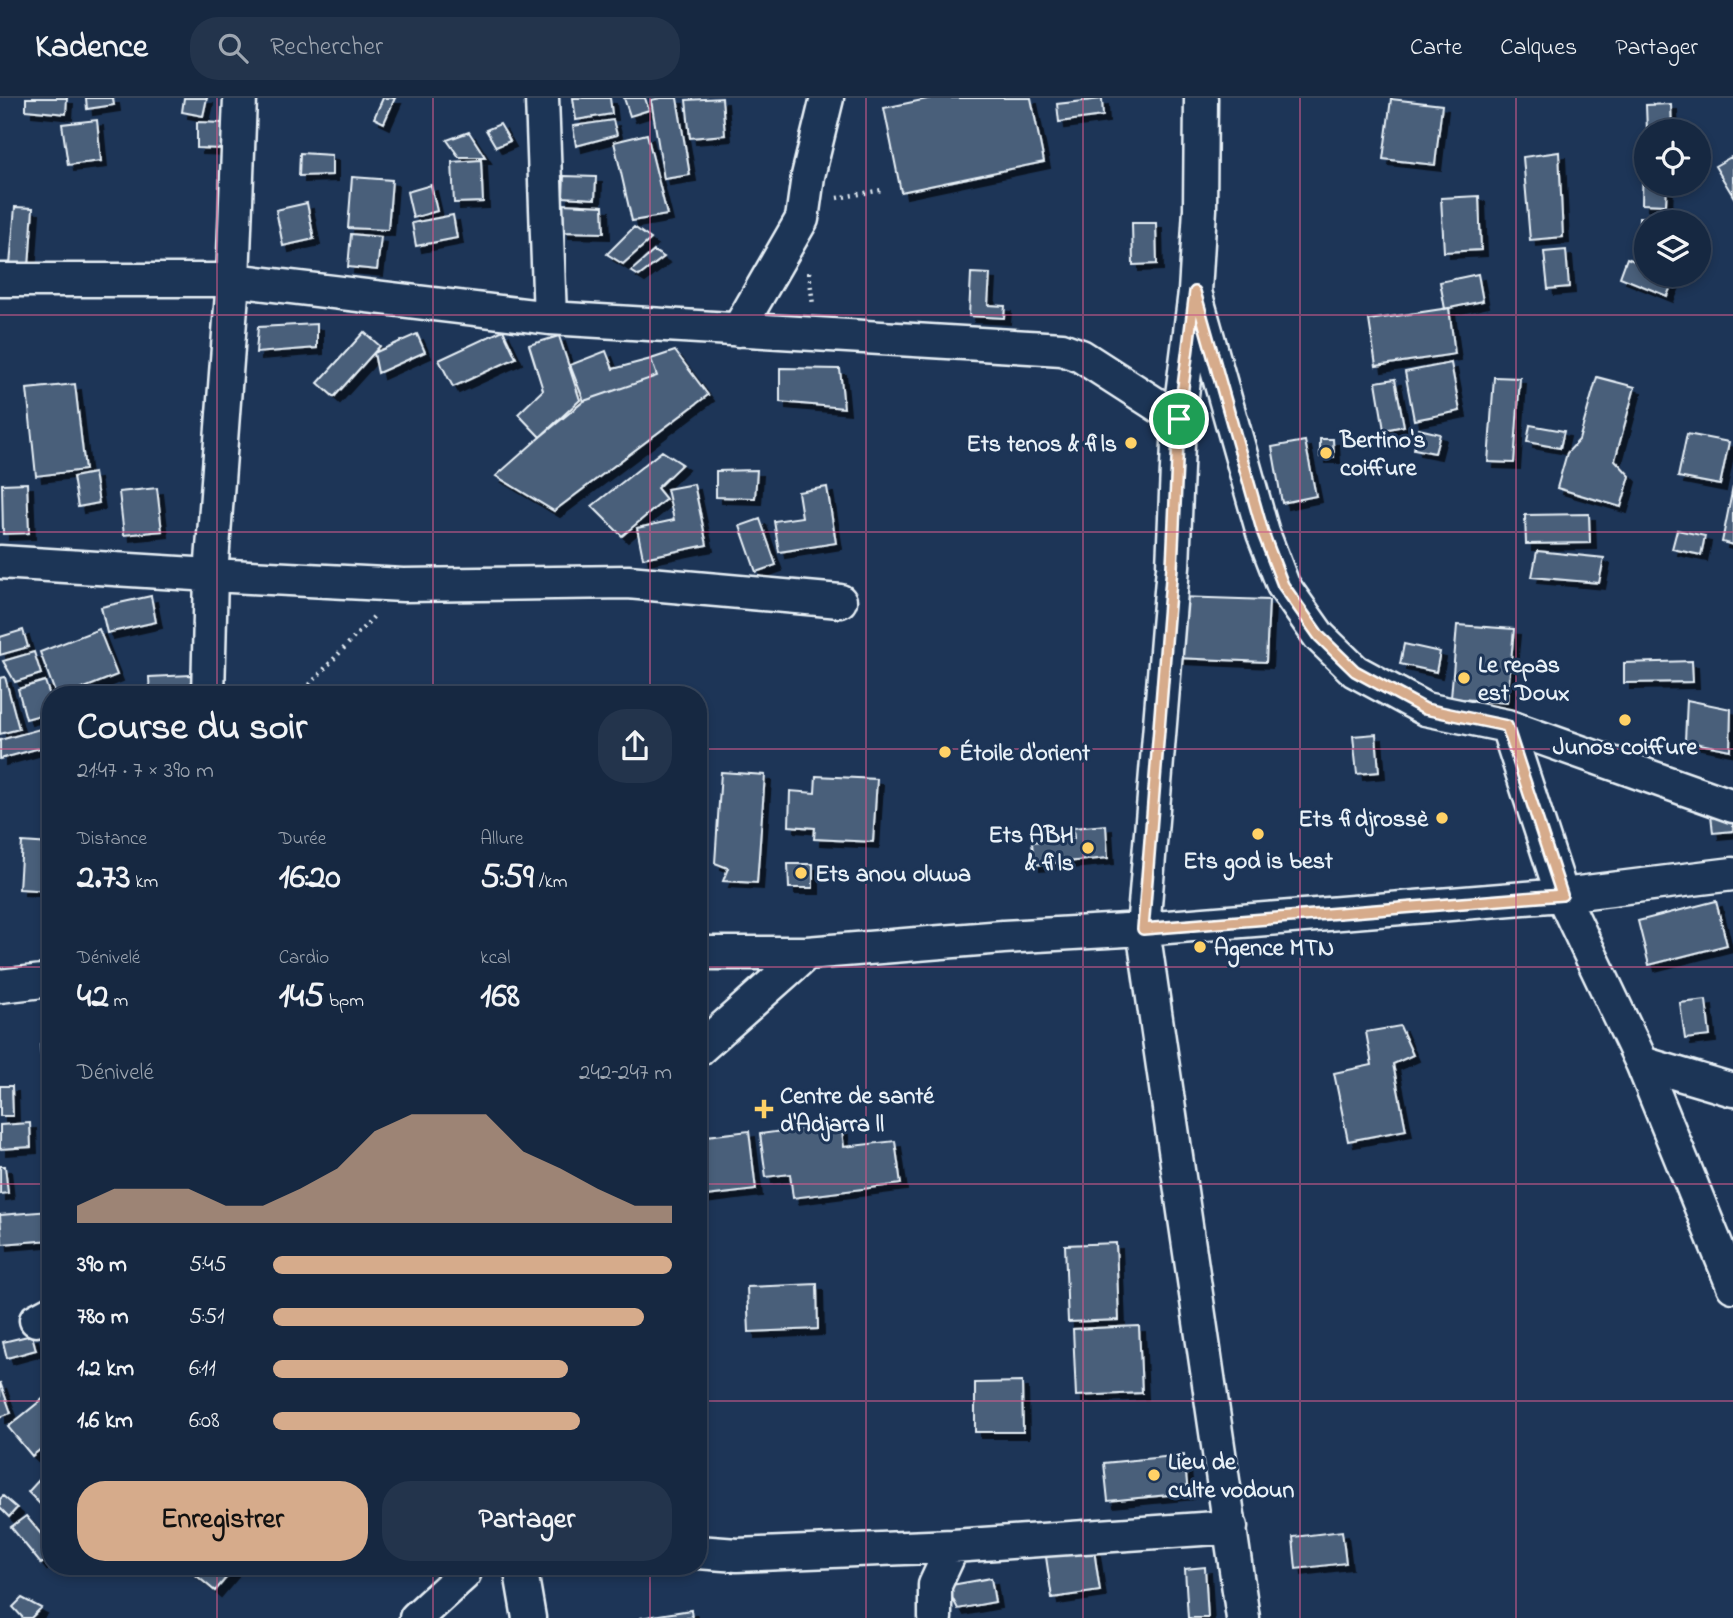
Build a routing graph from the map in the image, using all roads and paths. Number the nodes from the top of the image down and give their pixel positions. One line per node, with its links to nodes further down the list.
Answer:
1 (240, 98): 8 (street)
2 (542, 98): 11 (street)
3 (827, 98): 6 (street)
4 (1200, 98): 10 (street)
5 (882, 190): 6 (path)
6 (805, 204): 12 (street)
7 (809, 270): 13 (path)
8 (233, 280): 9 (street); 11 (street); 16 (street)
9 (0, 281)
10 (1195, 292): 14 (street); 21 (street)
11 (550, 318): 12 (street)
12 (738, 330): 13 (street)
13 (817, 334): 14 (street)
14 (1179, 419): 25 (street)
15 (0, 562): 16 (street)
16 (211, 575): 17 (street); 19 (street)
17 (403, 585): 18 (street); 20 (path)
18 (840, 601)
19 (208, 686)
20 (308, 686)
21 (1507, 726): 22 (street); 24 (street)
22 (1733, 806)
23 (1733, 874): 24 (street)
24 (1562, 895): 25 (street); 31 (street)
25 (1143, 929): 27 (street); 34 (street)
26 (707, 953): 27 (street)
27 (807, 953): 30 (street)
28 (42, 981): 29 (street)
29 (0, 986)
30 (707, 1042)
31 (1642, 1063): 32 (street); 33 (street)
32 (1733, 1090)
33 (1733, 1286)
34 (1231, 1527): 35 (street); 42 (street)
35 (953, 1546): 36 (street); 41 (street)
36 (707, 1553)
37 (463, 1575): 39 (street)
38 (522, 1575): 40 (street)
39 (416, 1618)
40 (529, 1618)
41 (935, 1618)
42 (1243, 1618)

